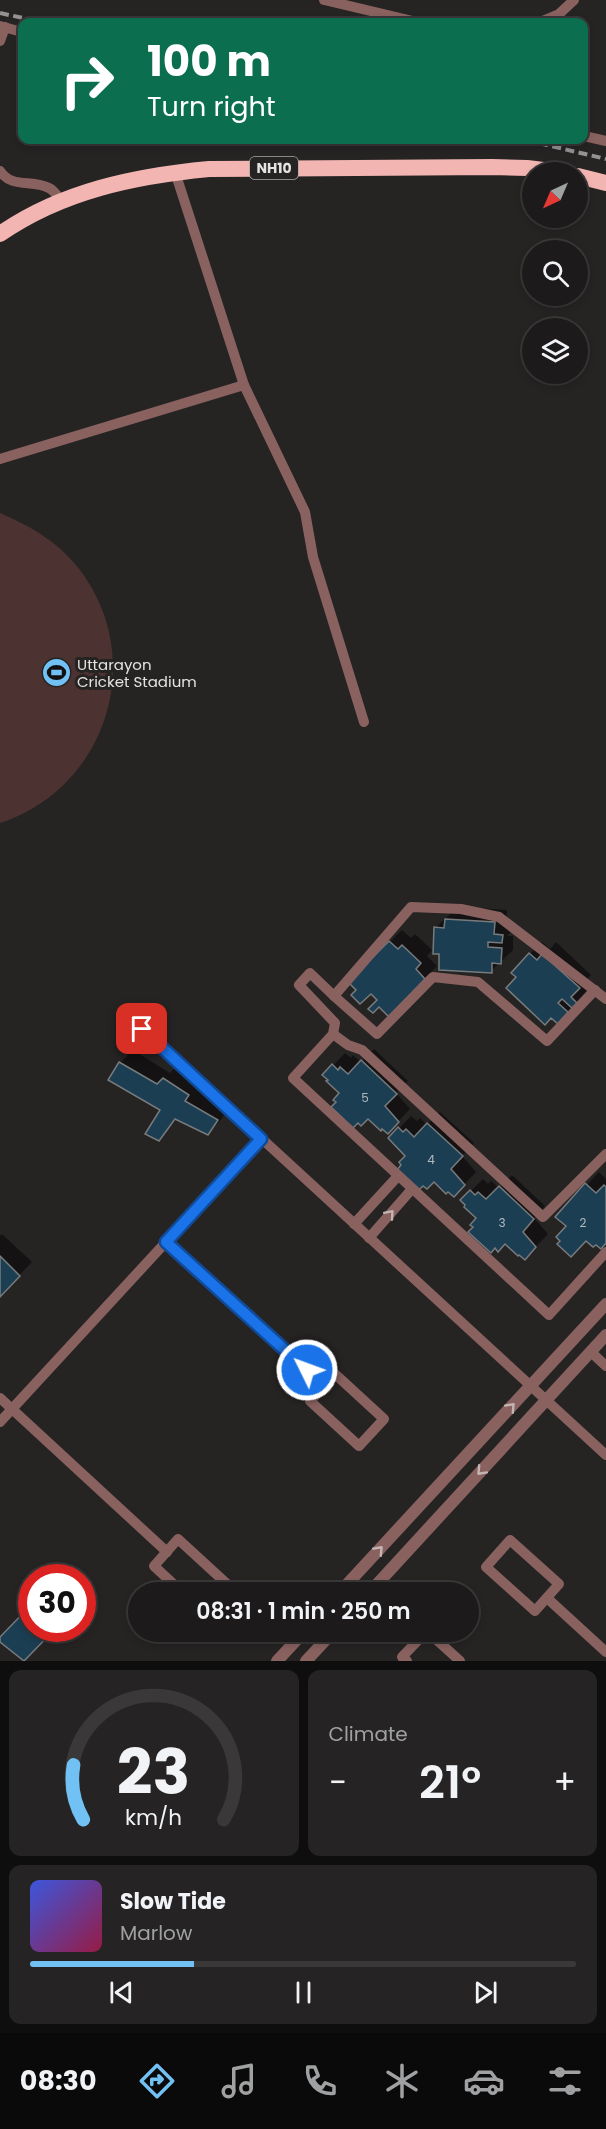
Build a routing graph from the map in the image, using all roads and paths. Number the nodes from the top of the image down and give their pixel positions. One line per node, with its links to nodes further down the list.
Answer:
1 (324, 0): 3 (street)
2 (574, 0): 4 (street)
3 (400, 18)
4 (550, 18)
5 (2, 27): 6 (street); 7 (street)
6 (18, 31)
7 (0, 41)
8 (588, 137): 9 (street)
9 (606, 141)
10 (522, 168): 12 (highway, NH10)
11 (0, 171): 15 (street)
12 (176, 172): 15 (highway, NH10); 17 (street)
13 (588, 178): 14 (highway)
14 (606, 183)
15 (62, 202): 16 (highway, NH10)
16 (0, 234)
17 (244, 385): 18 (street); 19 (street)
18 (0, 459)
19 (364, 722)
20 (595, 990): 21 (street); 21 (street); 22 (street)
21 (334, 996): 24 (street)
22 (606, 999)
23 (125, 1013): 25 (street)
24 (333, 1034): 26 (street); 27 (street)
25 (261, 1139): 29 (street); 31 (street)
26 (606, 1154)
27 (398, 1176): 28 (street); 29 (street)
28 (412, 1189): 30 (street, one-way to 28); 32 (street)
29 (354, 1224): 30 (street)
30 (369, 1238): 38 (street)
31 (166, 1242): 37 (street); 41 (street)
32 (606, 1252)
33 (606, 1304): 38 (street)
34 (606, 1335): 35 (street)
35 (591, 1352): 36 (street); 40 (street)
36 (606, 1366)
37 (324, 1386): 37 (street)
38 (530, 1386): 40 (street); 47 (street, one-way to 38)
39 (0, 1398): 41 (street)
40 (546, 1400): 43 (street); 48 (street, one-way to 48)
41 (12, 1409): 42 (street); 44 (street)
42 (0, 1422)
43 (606, 1455)
44 (167, 1552): 45 (street); 46 (street)
45 (171, 1582)
46 (225, 1582)
47 (349, 1582)
48 (379, 1582)
49 (547, 1598): 49 (street); 54 (street)
50 (294, 1642): 55 (street)
51 (324, 1642): 56 (street)
52 (417, 1642): 57 (street)
53 (438, 1642): 58 (street)
54 (606, 1652)
55 (277, 1661)
56 (306, 1661)
57 (407, 1661)
58 (460, 1661)

